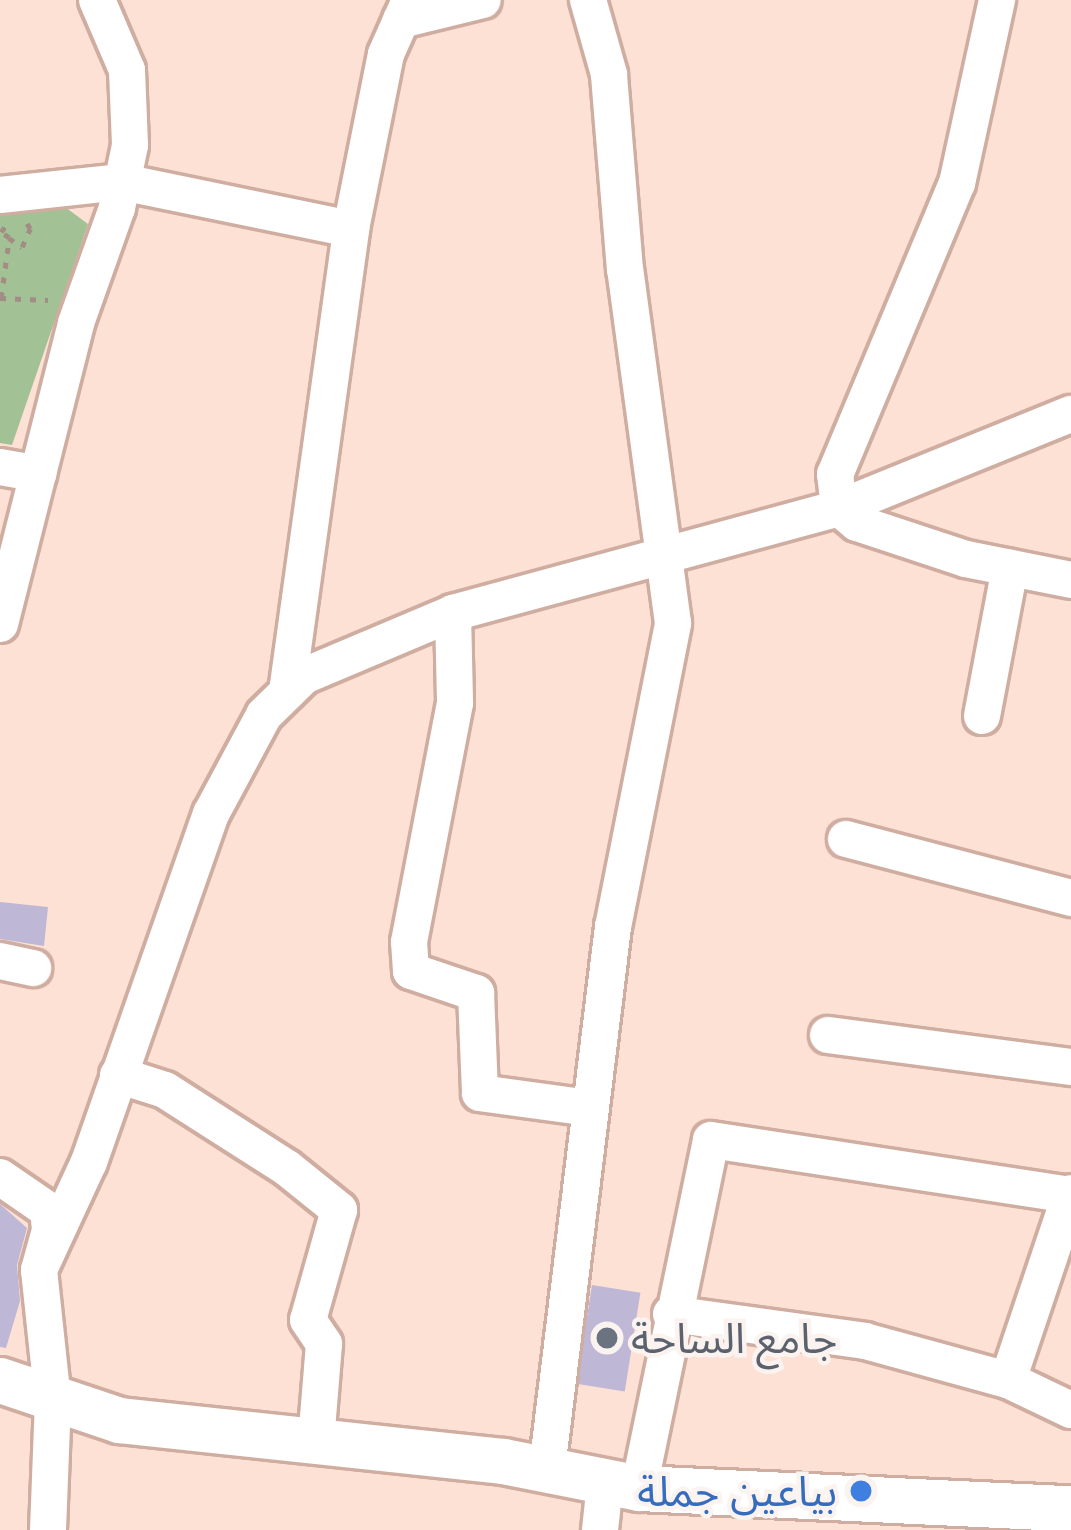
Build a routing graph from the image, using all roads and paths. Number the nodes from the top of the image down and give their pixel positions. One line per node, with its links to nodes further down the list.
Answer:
1 (97, 0): 6 (street)
2 (483, 0): 5 (street)
3 (588, 0): 16 (street)
4 (997, 0): 15 (street)
5 (405, 10): 8 (street)
6 (122, 182): 7 (street); 8 (street); 11 (street)
7 (0, 194)
8 (351, 229): 21 (street)
9 (9, 238): 9 (path); 10 (path)
10 (1, 298): 11 (path)
11 (84, 302): 14 (street)
12 (1071, 414): 15 (street)
13 (0, 466): 14 (street)
14 (38, 473): 20 (street)
15 (839, 508): 16 (street); 17 (street)
16 (665, 559): 19 (street); 28 (street)
17 (1010, 568): 18 (street); 22 (street)
18 (1071, 580)
19 (453, 614): 21 (street); 28 (street)
20 (0, 624)
21 (287, 692): 27 (street)
22 (982, 716)
23 (846, 839): 24 (street)
24 (1071, 898)
25 (828, 1035): 26 (street)
26 (1071, 1067)
27 (118, 1075): 31 (street); 37 (street)
28 (590, 1108): 38 (street)
29 (0, 1177): 31 (street)
30 (1071, 1194): 32 (street); 34 (street)
31 (39, 1270): 35 (street)
32 (671, 1314): 34 (street); 39 (street)
33 (0, 1380): 35 (main road)
34 (1007, 1380): 36 (street)
35 (53, 1400): 37 (main road); 41 (street)
36 (1071, 1410)
37 (316, 1441): 38 (main road)
38 (547, 1469): 39 (main road)
39 (622, 1486): 40 (main road); 42 (street)
40 (1071, 1508)
41 (48, 1530)
42 (600, 1530)

